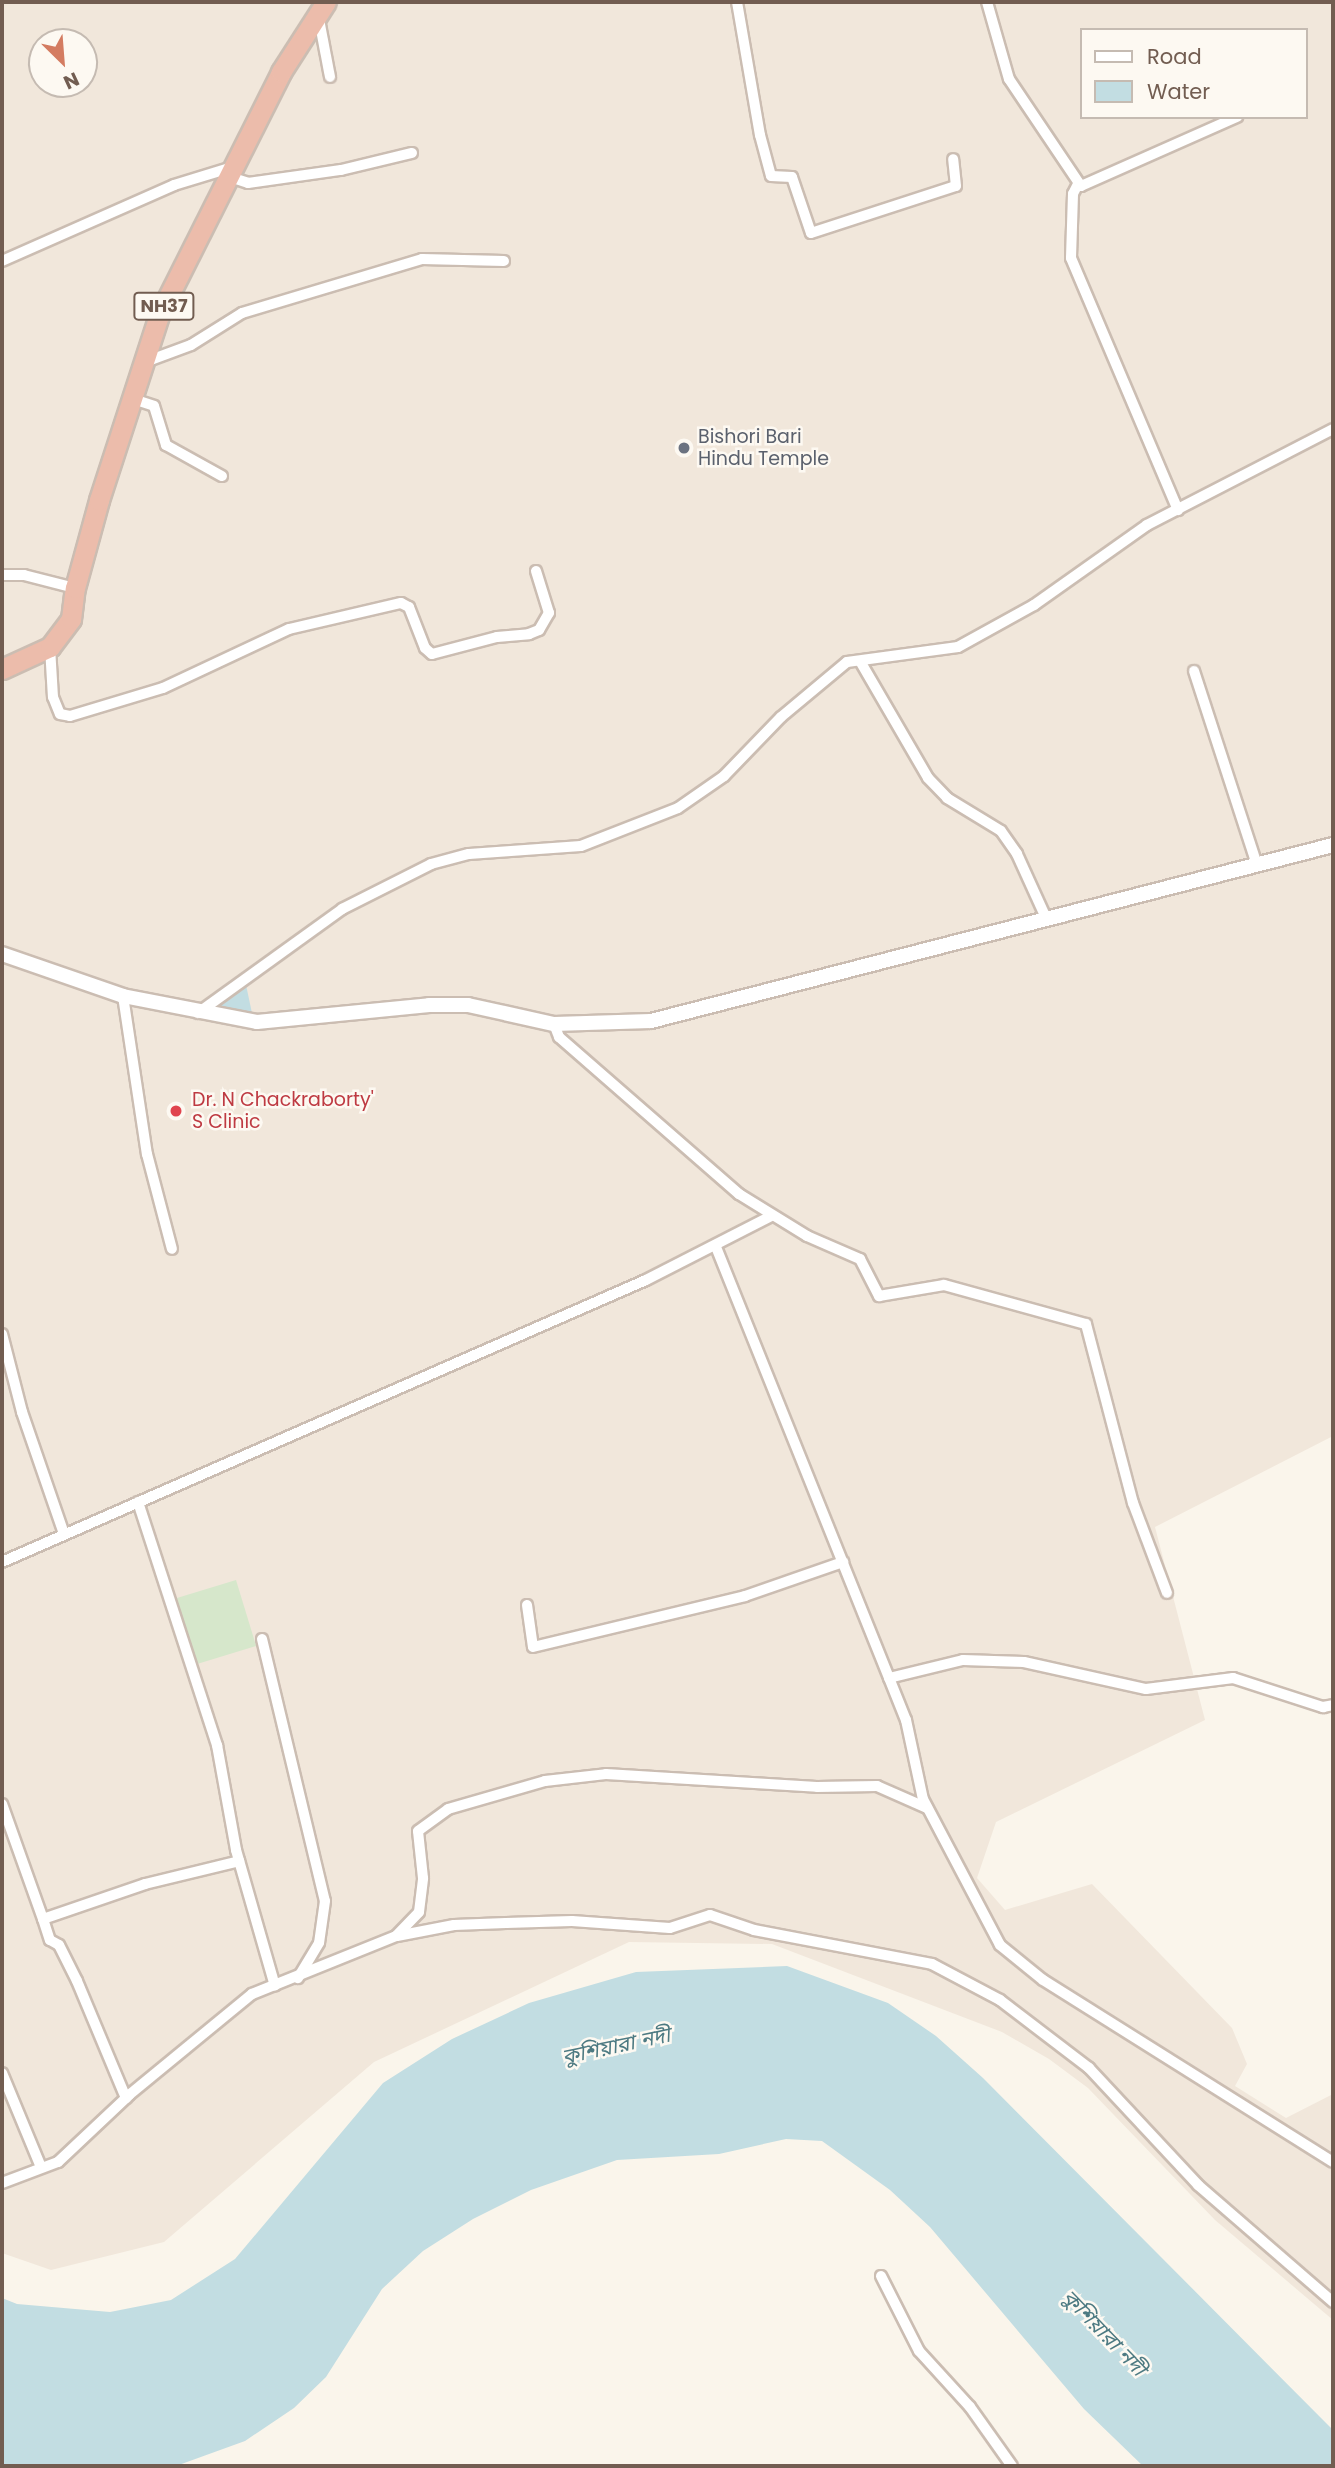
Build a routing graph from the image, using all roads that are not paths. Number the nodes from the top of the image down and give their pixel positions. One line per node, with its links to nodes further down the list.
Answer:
1 (737, 2): 7 (street)
2 (987, 2): 9 (street)
3 (322, 6): 4 (street); 8 (highway, NH37)
4 (330, 77)
5 (1233, 119): 9 (street)
6 (412, 153): 8 (street)
7 (953, 159)
8 (232, 172): 10 (street); 12 (highway, NH37)
9 (1078, 184): 16 (street)
10 (2, 261)
11 (504, 261): 12 (street)
12 (142, 363): 13 (highway, NH37)
13 (130, 398): 15 (street); 19 (highway, NH37)
14 (1333, 429): 16 (street)
15 (222, 476)
16 (1178, 510): 21 (street)
17 (537, 571): 20 (street)
18 (2, 575): 19 (street)
19 (75, 588): 20 (highway, NH37)
20 (50, 647): 22 (highway, NH37)
21 (860, 661): 26 (street); 29 (street)
22 (2, 669)
23 (1194, 671): 25 (street)
24 (1333, 845): 25 (main road)
25 (1257, 864): 26 (main road)
26 (1045, 918): 30 (main road)
27 (2, 954): 28 (main road)
28 (123, 996): 29 (main road); 33 (street)
29 (198, 1013): 30 (main road)
30 (554, 1024): 31 (street)
31 (771, 1216): 32 (street); 39 (street)
32 (716, 1247): 35 (street); 38 (street)
33 (172, 1249)
34 (2, 1334): 36 (street)
35 (138, 1502): 36 (street); 46 (street)
36 (64, 1534): 37 (street)
37 (2, 1562)
38 (843, 1562): 40 (street); 42 (street)
39 (1167, 1593)
40 (527, 1605)
41 (262, 1639): 49 (street)
42 (889, 1678): 43 (street); 45 (street)
43 (1333, 1705)
44 (2, 1804): 47 (street)
45 (927, 1808): 48 (street); 53 (street)
46 (239, 1861): 47 (street); 50 (street)
47 (43, 1919): 52 (street)
48 (396, 1936): 49 (street); 57 (street)
49 (298, 1978): 50 (street)
50 (275, 1986): 52 (street)
51 (2, 2073): 54 (street)
52 (126, 2098): 54 (street)
53 (1333, 2162)
54 (41, 2167): 55 (street)
55 (2, 2183)
56 (881, 2276): 58 (street)
57 (1333, 2302)
58 (1012, 2466)

